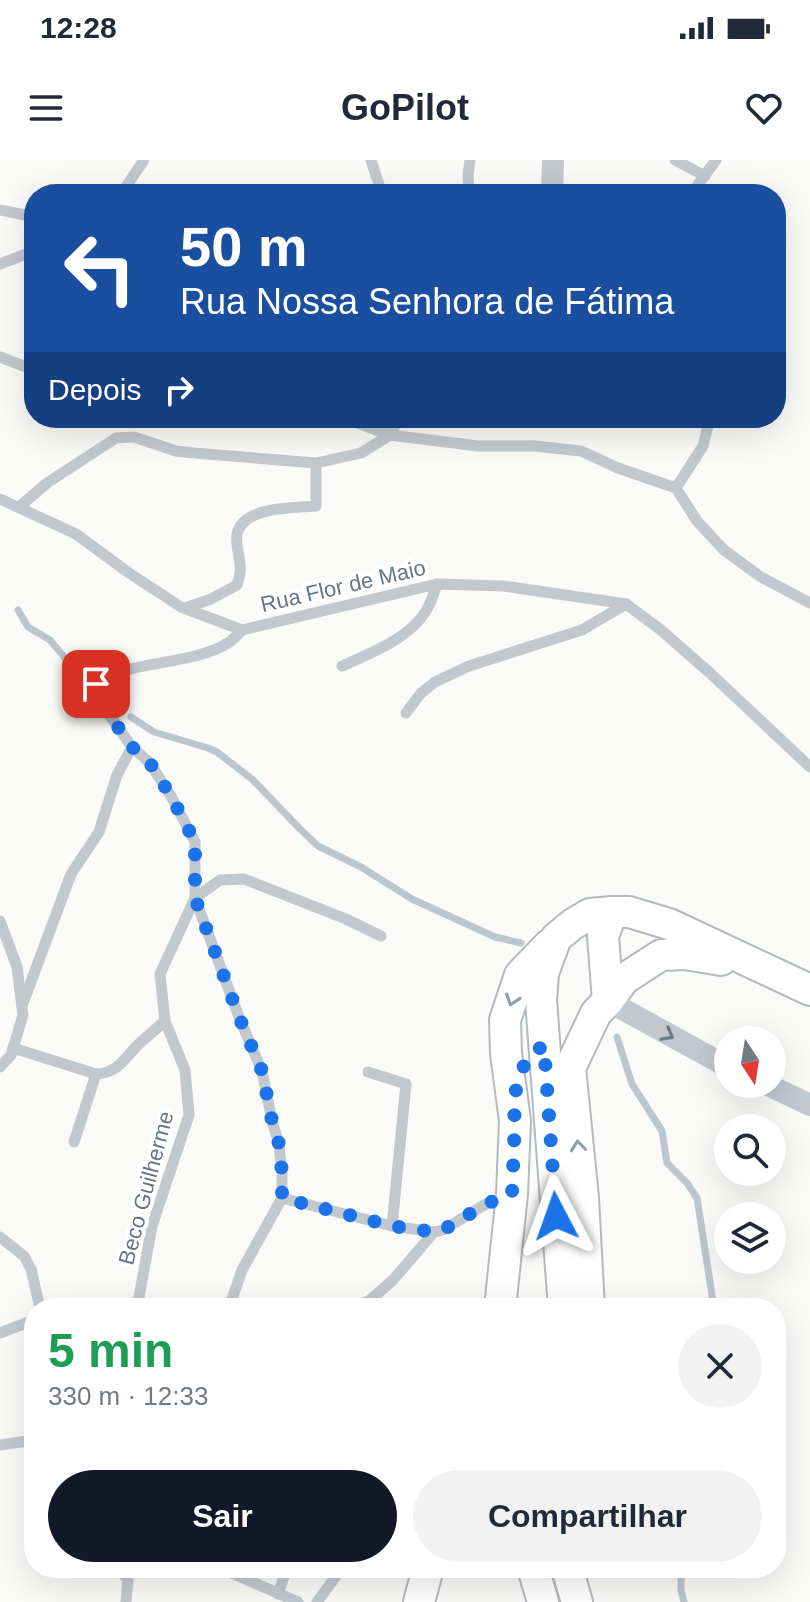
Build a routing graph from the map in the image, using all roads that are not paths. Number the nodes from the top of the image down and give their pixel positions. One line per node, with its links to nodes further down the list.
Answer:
1 (144, 160): 8 (lane)
2 (371, 160): 9 (lane)
3 (470, 160): 10 (lane)
4 (553, 160): 11 (street)
5 (675, 160): 7 (lane)
6 (716, 160): 7 (lane)
7 (705, 176): 12 (lane)
8 (128, 184)
9 (379, 184)
10 (468, 184)
11 (552, 184)
12 (699, 184)
13 (0, 210): 14 (lane)
14 (24, 215)
15 (24, 255): 16 (lane)
16 (0, 264)
17 (0, 357): 18 (lane)
18 (24, 366)
19 (371, 428): 22 (lane)
20 (394, 428): 22 (lane)
21 (708, 428): 24 (lane)
22 (390, 435): 23 (lane); 24 (lane)
23 (316, 463): 26 (lane); 30 (lane)
24 (676, 488): 28 (lane)
25 (0, 499): 26 (lane, Rua Flor de Maio)
26 (19, 507): 30 (lane, Rua Flor de Maio)
27 (437, 584): 29 (lane, Rua Flor de Maio); 31 (lane, Rua Flor de Maio); 32 (lane)
28 (810, 603)
29 (626, 604): 33 (lane); 35 (lane, Rua Flor de Maio)
30 (185, 608): 31 (lane, Rua Flor de Maio)
31 (242, 630): 34 (lane)
32 (342, 666)
33 (406, 713)
34 (132, 747): 36 (lane); 44 (lane)
35 (810, 767)
36 (195, 898): 40 (lane); 46 (lane, Beco Guilherme); 58 (lane)
37 (612, 912): 39 (street); 41 (street); 45 (street)
38 (0, 921): 44 (lane)
39 (669, 924): 42 (street); 43 (street)
40 (381, 936)
41 (556, 938): 49 (street); 54 (street, one-way to 54)
42 (661, 955): 43 (street); 45 (street)
43 (796, 984)
44 (22, 1006): 47 (lane)
45 (602, 1007): 48 (street, one-way to 48); 49 (street)
46 (165, 1021): 52 (lane); 63 (lane, Beco Guilherme)
47 (13, 1048): 50 (lane); 52 (lane)
48 (714, 1060)
49 (553, 1061): 54 (street); 67 (street); 68 (street, one-way to 49)
50 (0, 1067)
51 (368, 1072): 59 (lane)
52 (96, 1074): 56 (lane)
53 (786, 1094): 55 (street)
54 (513, 1101): 57 (street)
55 (810, 1105)
56 (74, 1142)
57 (512, 1194): 60 (lane); 66 (street)
58 (282, 1198): 59 (lane); 64 (lane)
59 (392, 1226): 60 (lane)
60 (434, 1232): 65 (lane)
61 (0, 1237): 62 (lane)
62 (38, 1298)
63 (139, 1298)
64 (232, 1298)
65 (372, 1298)
66 (501, 1298)
67 (564, 1298)
68 (588, 1298)
69 (24, 1324): 70 (lane)
70 (0, 1333)
71 (24, 1441): 72 (lane)
72 (0, 1445)
73 (129, 1578): 81 (lane)
74 (242, 1578): 80 (lane)
75 (284, 1578): 80 (lane)
76 (335, 1578): 83 (lane)
77 (425, 1578): 84 (street)
78 (535, 1578): 85 (street)
79 (570, 1578): 86 (street)
80 (278, 1594): 82 (lane)
81 (126, 1602)
82 (298, 1602)
83 (317, 1602)
84 (419, 1602)
85 (543, 1602)
86 (577, 1602)

